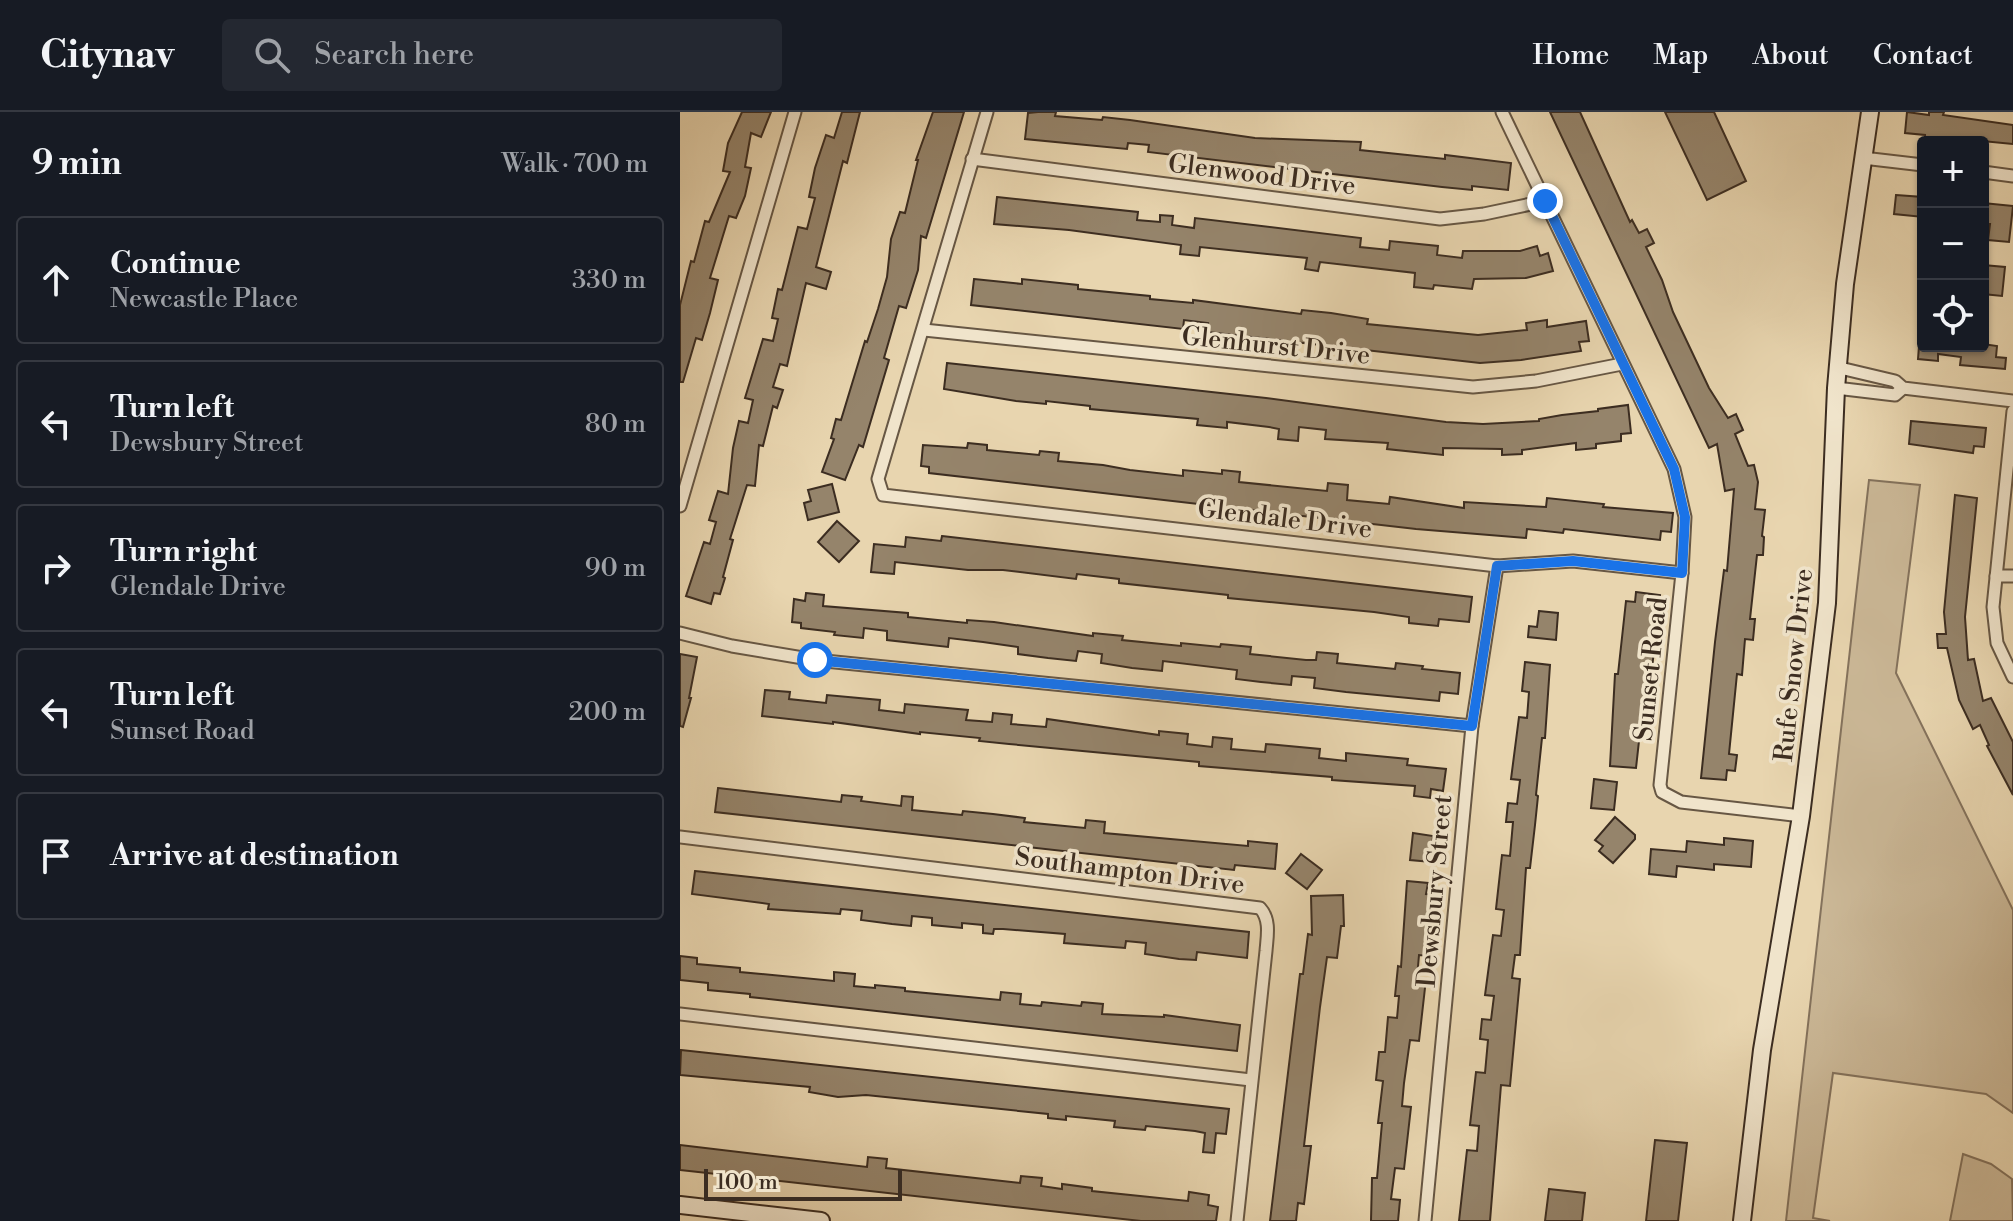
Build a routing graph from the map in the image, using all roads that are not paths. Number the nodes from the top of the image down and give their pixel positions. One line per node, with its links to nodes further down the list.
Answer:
1 (795, 112): 18 (street)
2 (987, 112): 6 (street)
3 (1502, 112): 10 (street, Sunset Road)
4 (1870, 112): 5 (main road, Rufe Snow Drive)
5 (1863, 158): 7 (street); 13 (main road, Rufe Snow Drive)
6 (972, 159): 10 (street, Glenwood Drive); 11 (street)
7 (1917, 164)
8 (1989, 173): 9 (street)
9 (2013, 176)
10 (1545, 201): 12 (street, Sunset Road)
11 (924, 330): 12 (street, Glenhurst Drive); 19 (street, Glendale Drive)
12 (1622, 364): 20 (street, Sunset Road)
13 (1840, 368): 14 (main road, Rufe Snow Drive); 15 (street)
14 (1836, 388): 15 (street); 26 (main road, Rufe Snow Drive)
15 (1903, 388): 16 (street)
16 (2013, 401)
17 (2013, 411): 21 (street)
18 (680, 506)
19 (1497, 566): 20 (street, Glendale Drive); 25 (street, Dewsbury Street)
20 (1682, 573): 26 (street, Sunset Road)
21 (1996, 576): 22 (street); 24 (street)
22 (2013, 576)
23 (680, 633): 25 (street)
24 (2013, 677)
25 (1472, 726): 33 (street, Dewsbury Street)
26 (1801, 816): 34 (main road, Rufe Snow Drive)
27 (680, 837): 29 (street, Southampton Drive)
28 (680, 1014): 29 (street)
29 (1251, 1080): 32 (street, Southampton Drive)
30 (680, 1205): 31 (main road)
31 (821, 1221)
32 (1237, 1221)
33 (1425, 1221)
34 (1742, 1221)

